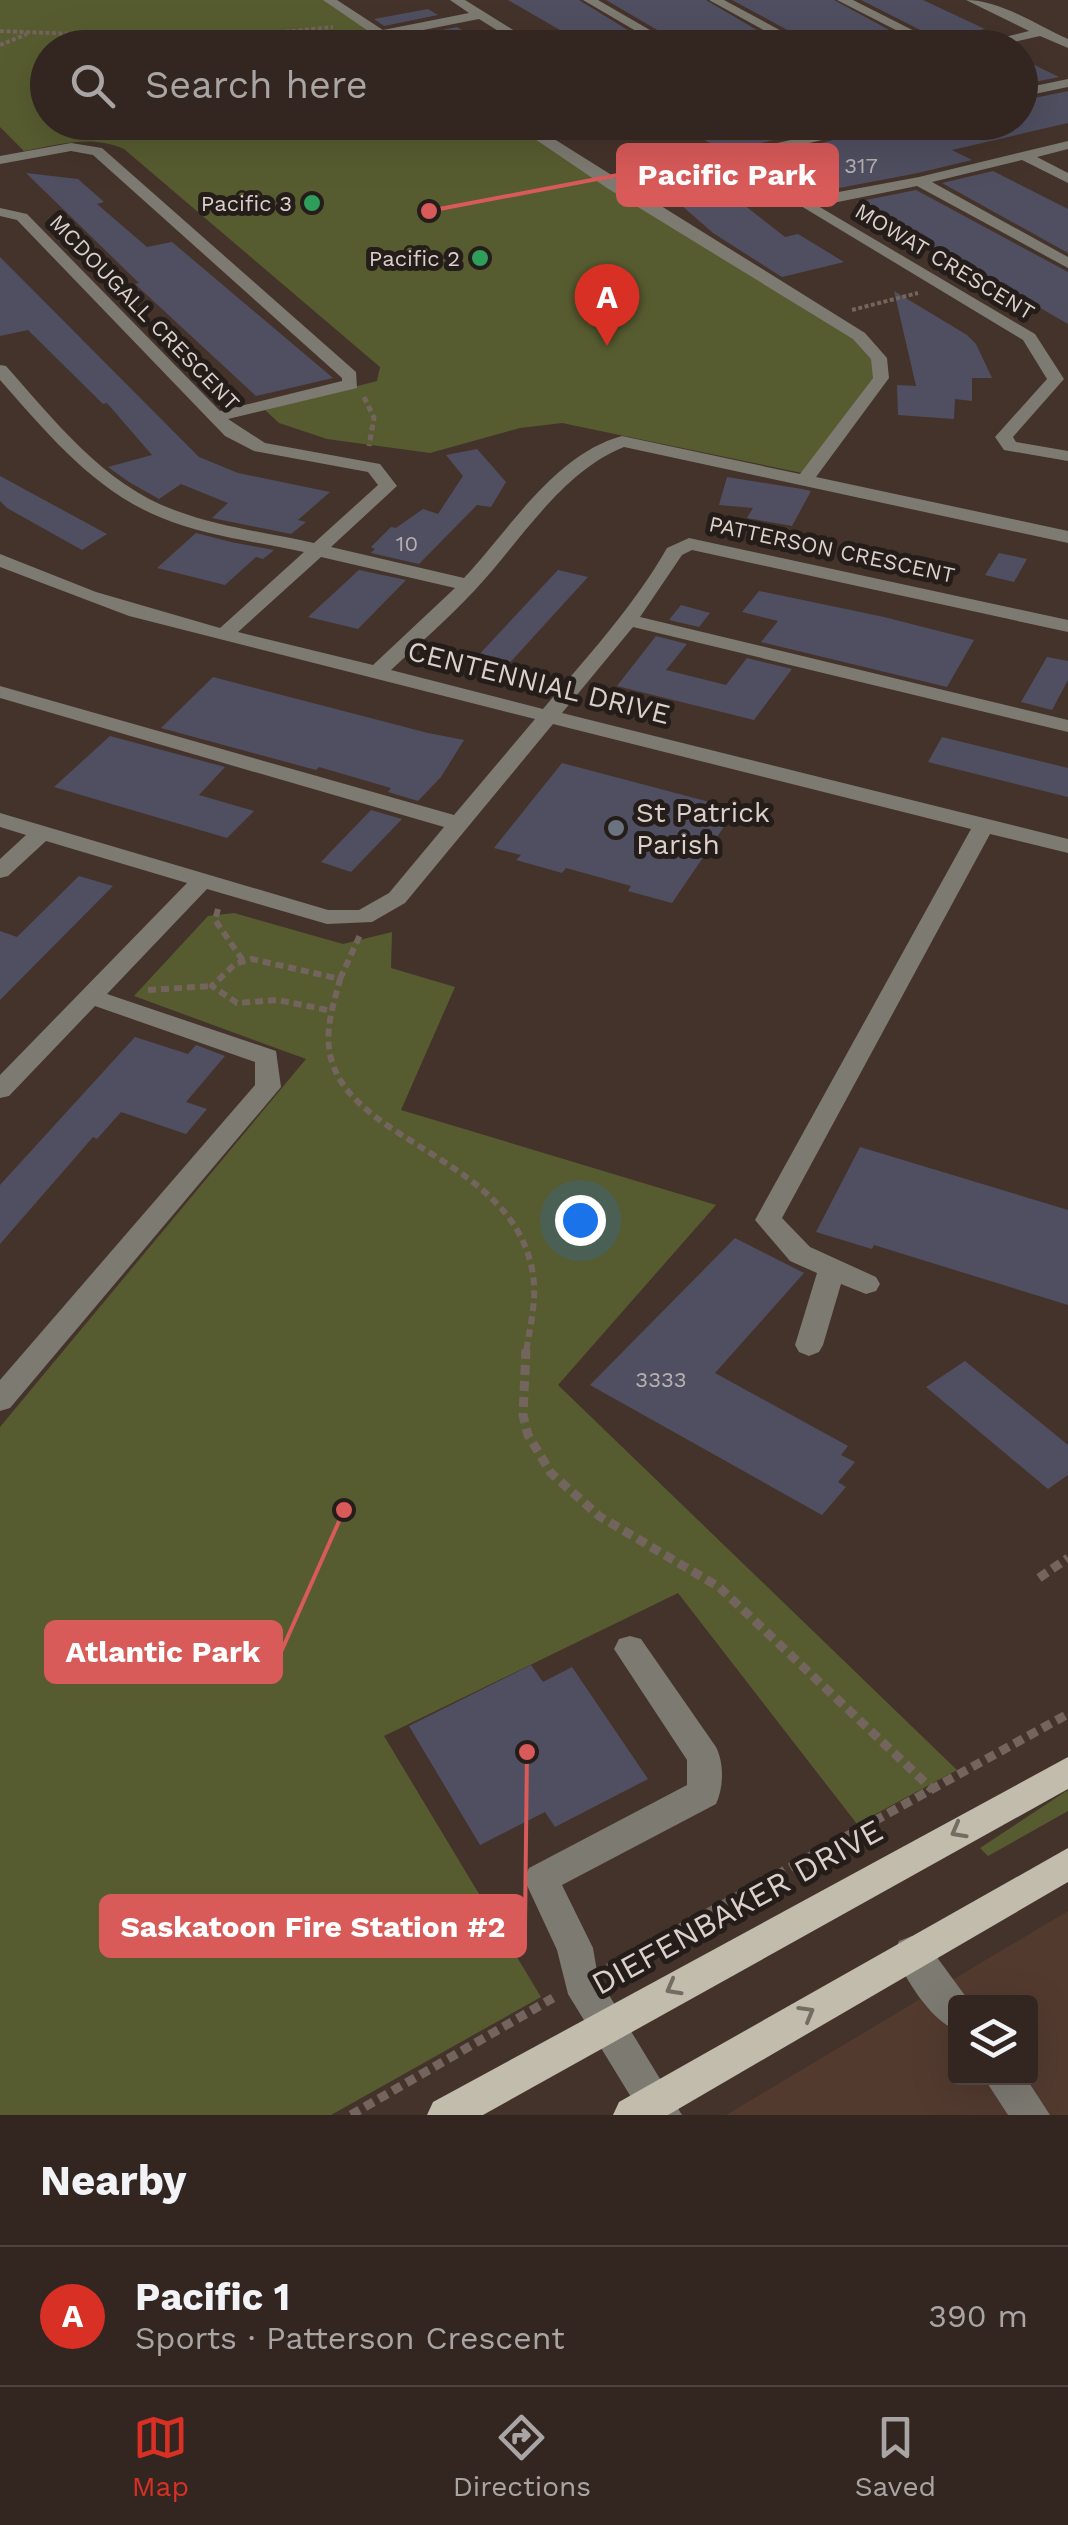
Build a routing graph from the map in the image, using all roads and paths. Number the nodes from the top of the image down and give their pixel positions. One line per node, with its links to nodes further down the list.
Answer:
1 (329, 0): 13 (street)
2 (456, 0): 8 (street)
3 (589, 0): 16 (street)
4 (715, 0): 17 (street)
5 (843, 0): 18 (street)
6 (972, 0): 19 (street)
7 (1000, 0): 10 (street)
8 (481, 15): 14 (street); 15 (street)
9 (0, 23): 22 (path)
10 (1065, 28): 23 (street)
11 (293, 30): 12 (path)
12 (355, 30)
13 (375, 30)
14 (384, 30)
15 (506, 30)
16 (643, 30)
17 (773, 30)
18 (905, 30)
19 (1037, 30)
20 (0, 31): 22 (path)
21 (1038, 31): 23 (street)
22 (8, 32): 25 (path)
23 (1041, 32): 24 (street); 26 (street)
24 (1038, 33)
25 (28, 34): 27 (path)
26 (1068, 44)
27 (0, 45)
28 (1068, 83): 29 (street)
29 (1038, 90)
30 (544, 140): 37 (street)
31 (812, 140): 37 (street)
32 (1068, 145): 33 (street, MOWAT CRESCENT)
33 (1024, 156): 35 (street); 36 (street, MOWAT CRESCENT)
34 (0, 160): 43 (street)
35 (1068, 179)
36 (918, 182): 39 (street); 46 (street, MOWAT CRESCENT)
37 (612, 185): 41 (street)
38 (0, 212): 44 (street, MCDOUGALL CRESCENT)
39 (1068, 263)
40 (929, 290): 41 (path)
41 (827, 316): 47 (street)
42 (0, 370): 49 (street)
43 (350, 376): 44 (street); 45 (path)
44 (217, 417): 49 (street, MCDOUGALL CRESCENT)
45 (364, 453)
46 (1068, 456)
47 (802, 482): 48 (street); 51 (street)
48 (1068, 536)
49 (315, 548): 51 (street); 54 (street, MCDOUGALL CRESCENT)
50 (0, 560): 54 (street, CENTENNIAL DRIVE)
51 (468, 586): 55 (street)
52 (628, 620): 53 (street, PATTERSON CRESCENT); 57 (street, PATTERSON CRESCENT); 58 (street)
53 (1068, 626)
54 (226, 633): 55 (street, CENTENNIAL DRIVE)
55 (377, 672): 57 (street, CENTENNIAL DRIVE)
56 (0, 692): 60 (street)
57 (547, 718): 60 (street, PATTERSON CRESCENT); 61 (street, CENTENNIAL DRIVE)
58 (1068, 726)
59 (0, 820): 62 (street, PATTERSON CRESCENT)
60 (456, 823): 65 (street, PATTERSON CRESCENT)
61 (984, 825): 63 (street, CENTENNIAL DRIVE); 75 (street)
62 (42, 832): 64 (street); 65 (street, PATTERSON CRESCENT)
63 (1068, 846)
64 (0, 871)
65 (202, 881): 72 (street)
66 (218, 909): 68 (path)
67 (361, 936): 69 (path)
68 (244, 962): 69 (path); 70 (path)
69 (340, 979): 73 (path)
70 (212, 986): 71 (path); 73 (path)
71 (143, 991)
72 (89, 996): 74 (street); 78 (street)
73 (326, 1010): 84 (path)
74 (0, 1090)
75 (832, 1268): 76 (street); 77 (street)
76 (866, 1284)
77 (809, 1346)
78 (0, 1400)
79 (1068, 1558): 80 (path)
80 (1039, 1578)
81 (630, 1650): 87 (street)
82 (1068, 1714): 84 (path)
83 (1060, 1774): 89 (main road, DIEFENBAKER DRIVE, one-way to 89)
84 (934, 1790): 87 (path)
85 (1068, 1864): 86 (main road)
86 (912, 1953): 88 (street); 91 (main road, one-way to 86)
87 (582, 1982): 89 (street); 92 (path)
88 (948, 2002)
89 (606, 2025): 91 (street); 93 (main road, DIEFENBAKER DRIVE)
90 (1008, 2085): 94 (street)
91 (650, 2111)
92 (351, 2115)
93 (446, 2115)
94 (1031, 2115)

